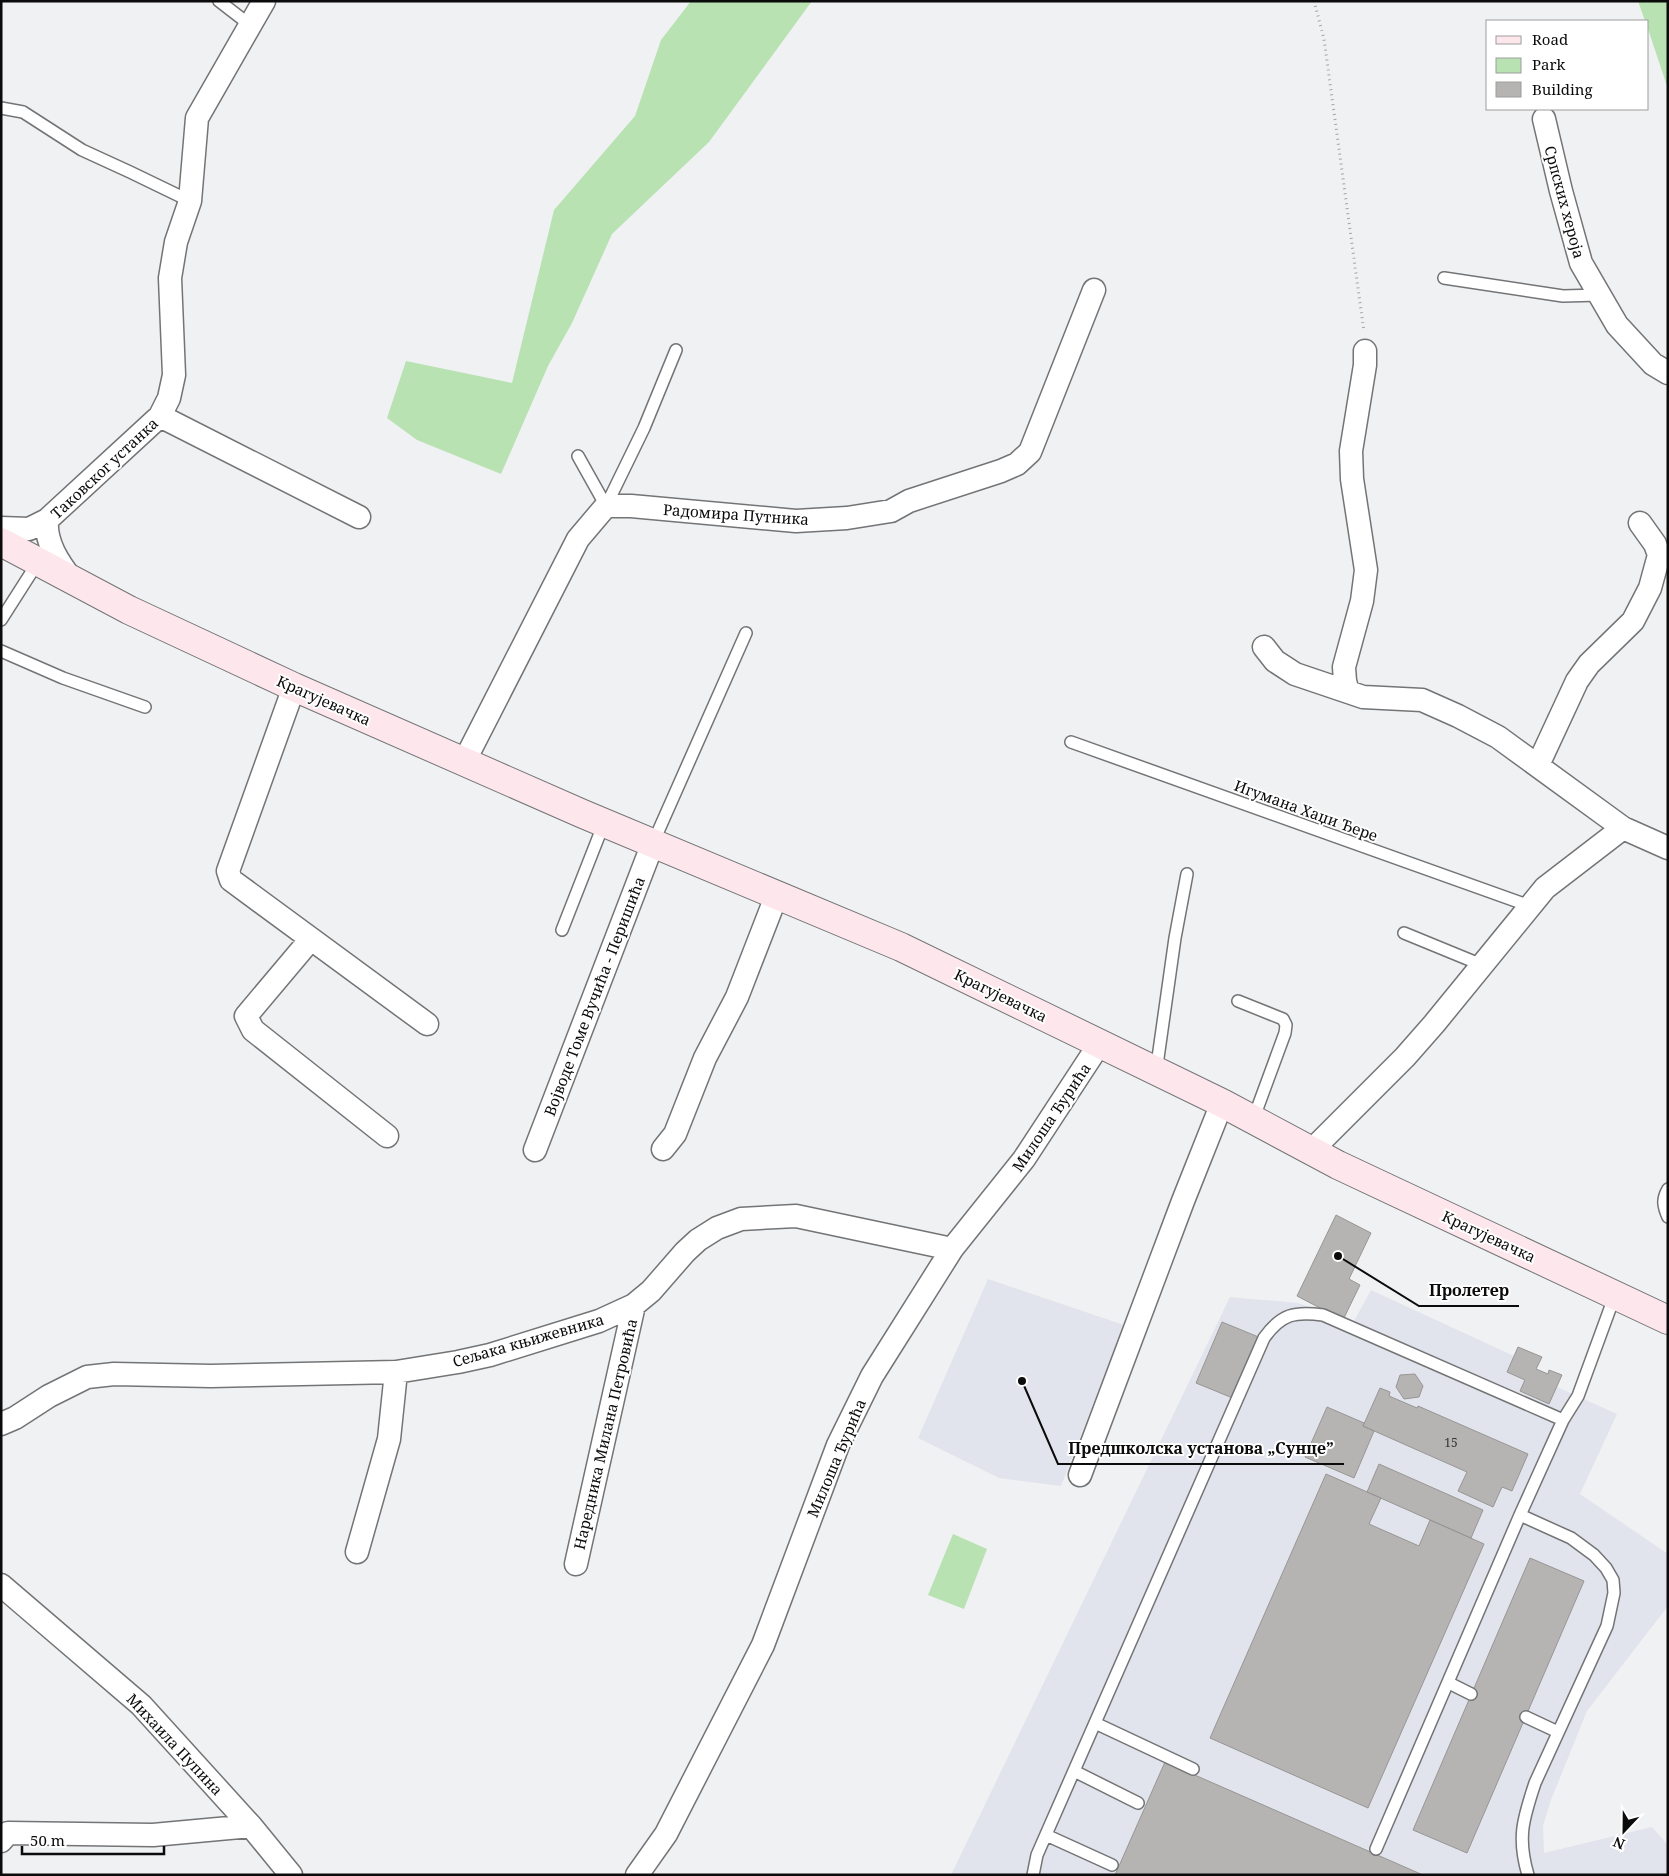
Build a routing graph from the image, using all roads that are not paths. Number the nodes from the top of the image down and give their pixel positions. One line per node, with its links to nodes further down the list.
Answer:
1 (219, 1): 3 (lane)
2 (264, 1): 3 (street, Таковског устанка)
3 (250, 25): 6 (street, Таковског устанка)
4 (1, 108): 6 (lane)
5 (1544, 119): 9 (street, Српских хероја)
6 (190, 201): 13 (street, Таковског устанка)
7 (1444, 278): 9 (lane)
8 (1094, 290): 15 (street, Радомира Путника)
9 (1599, 295): 12 (street, Српских хероја)
10 (676, 350): 15 (lane)
11 (1365, 351): 28 (street)
12 (1668, 373)
13 (160, 416): 16 (street); 17 (street, Таковског устанка)
14 (578, 456): 15 (lane)
15 (606, 506): 31 (street)
16 (359, 517)
17 (47, 520): 19 (street, Таковског устанка); 22 (street)
18 (1640, 523): 32 (street)
19 (1, 528)
20 (1, 542): 21 (main road, Крагујевачка)
21 (38, 562): 22 (main road, Крагујевачка); 23 (lane)
22 (74, 582): 27 (main road, Крагујевачка)
23 (1, 620)
24 (746, 632): 35 (lane)
25 (1264, 647): 28 (street)
26 (1, 651): 29 (lane)
27 (294, 686): 31 (main road, Крагујевачка); 42 (street)
28 (1348, 692): 32 (street)
29 (145, 707)
30 (1071, 742): 39 (lane, Игумана Хаџи Ђере)
31 (464, 762): 33 (main road, Крагујевачка)
32 (1538, 765): 34 (street)
33 (604, 823): 35 (main road, Крагујевачка); 40 (lane)
34 (1623, 828): 36 (street); 39 (street)
35 (653, 843): 38 (main road, Крагујевачка); 52 (street, Војводе Томе Вучића - Перишића)
36 (1668, 848)
37 (1187, 874): 47 (lane)
38 (777, 894): 46 (main road, Крагујевачка); 51 (street)
39 (1530, 906): 43 (street)
40 (562, 930)
41 (1404, 933): 43 (lane)
42 (310, 940): 45 (street); 50 (street)
43 (1482, 965): 53 (street)
44 (1238, 1001): 49 (lane)
45 (427, 1024)
46 (1100, 1043): 47 (main road, Крагујевачка); 56 (street, Милоша Ђурића)
47 (1156, 1072): 48 (main road, Крагујевачка)
48 (1222, 1103): 49 (main road, Крагујевачка); 63 (street)
49 (1253, 1120): 53 (main road, Крагујевачка)
50 (387, 1136)
51 (663, 1149)
52 (535, 1150)
53 (1311, 1152): 57 (main road, Крагујевачка)
54 (1668, 1189): 55 (lane)
55 (1668, 1217)
56 (952, 1249): 58 (street, Сељака књижевника); 82 (street, Милоша Ђурића)
57 (1615, 1295): 59 (main road, Крагујевачка); 61 (lane)
58 (634, 1305): 60 (street, Сељака књижевника); 66 (street, Наредника Милана Петровића)
59 (1668, 1320)
60 (396, 1372): 62 (street, Сељака књижевника); 65 (street)
61 (1563, 1420): 64 (lane); 71 (lane)
62 (1, 1424)
63 (1080, 1475)
64 (1520, 1515): 68 (lane); 72 (lane)
65 (357, 1552)
66 (576, 1564)
67 (1, 1586): 76 (street, Михаила Пупина)
68 (1449, 1683): 69 (lane); 79 (lane)
69 (1471, 1694)
70 (1526, 1718): 72 (lane)
71 (1095, 1723): 73 (lane); 74 (lane)
72 (1558, 1732): 84 (lane)
73 (1193, 1769)
74 (1074, 1771): 75 (lane); 77 (lane)
75 (1138, 1803)
76 (251, 1826): 78 (street); 81 (street, Михаила Пупина)
77 (1046, 1835): 80 (lane); 83 (lane)
78 (1, 1841)
79 (1376, 1849)
80 (1112, 1865)
81 (290, 1875)
82 (637, 1875)
83 (1033, 1875)
84 (1528, 1875)

